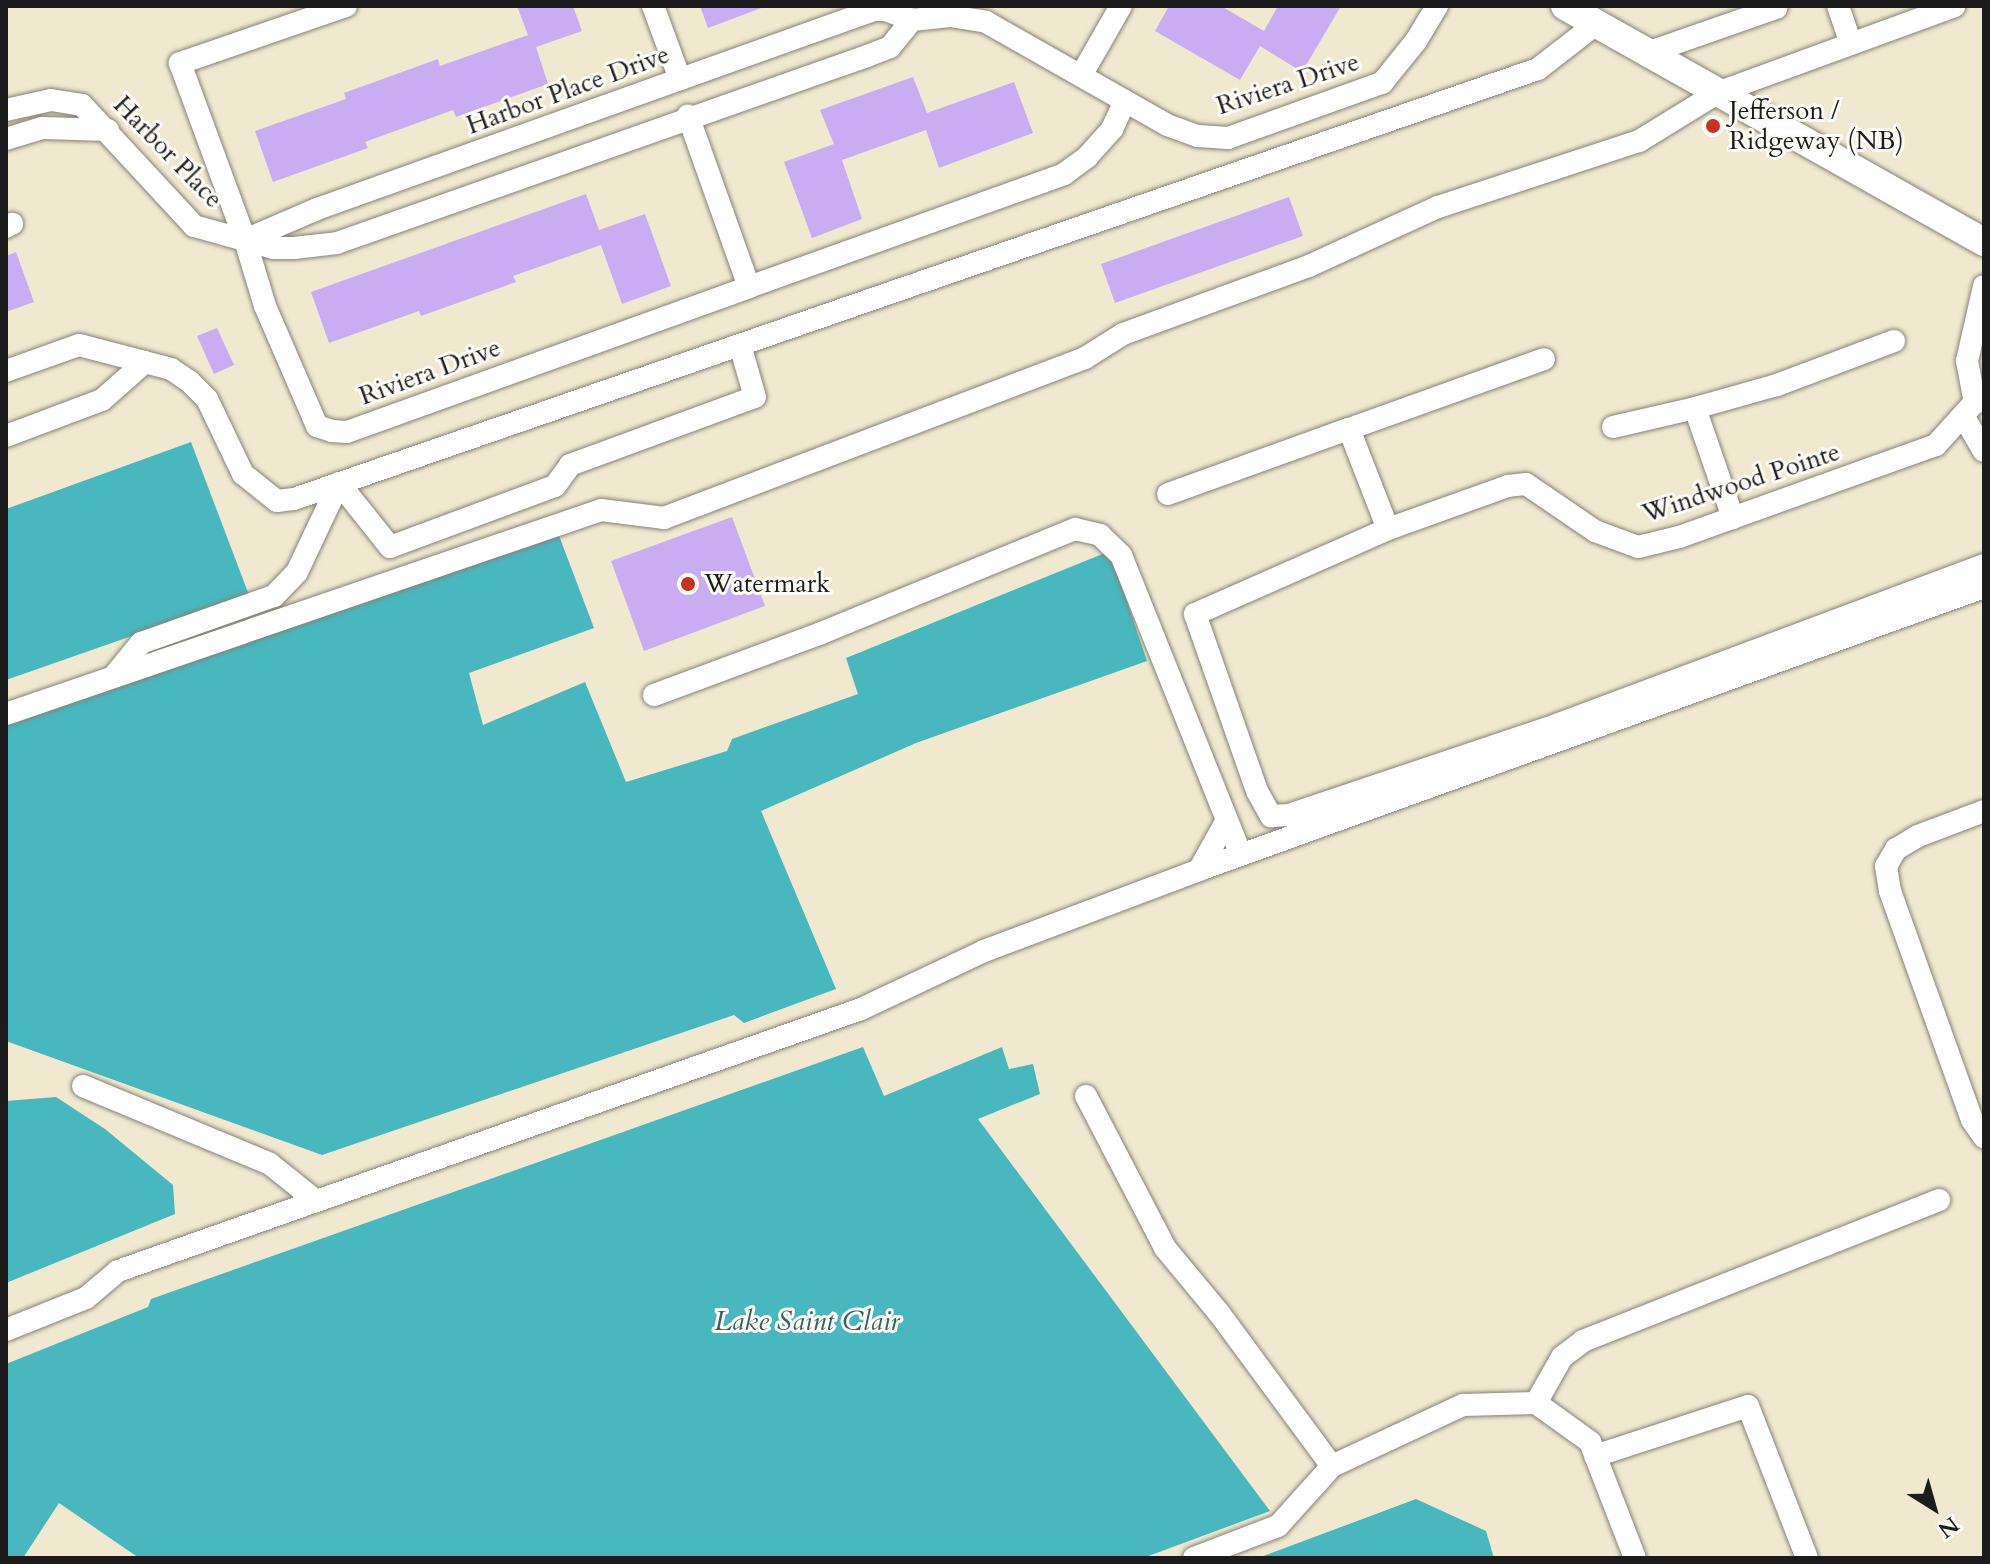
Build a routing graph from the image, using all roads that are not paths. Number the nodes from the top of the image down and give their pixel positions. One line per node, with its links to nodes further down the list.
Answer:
1 (346, 6): 23 (street, Riviera Drive)
2 (653, 6): 14 (street)
3 (1121, 6): 13 (street)
4 (1437, 6): 18 (street, Riviera Drive)
5 (1565, 6): 10 (main road)
6 (1838, 6): 11 (street)
7 (1955, 6): 11 (street)
8 (1778, 7): 12 (street)
9 (912, 20): 13 (street, Riviera Drive); 14 (street, Harbor Place Drive); 20 (street)
10 (1596, 24): 12 (main road); 28 (street)
11 (1851, 43): 15 (street)
12 (1647, 53): 15 (main road)
13 (1082, 74): 18 (street, Riviera Drive)
14 (680, 79): 23 (street, Harbor Place Drive)
15 (1717, 93): 24 (main road); 44 (street)
16 (6, 99): 17 (street)
17 (51, 100): 19 (street, Harbor Place); 21 (street, Harbor Place)
18 (1125, 101): 26 (street, Riviera Drive)
19 (6, 110)
20 (688, 116): 23 (street); 26 (street)
21 (108, 130): 22 (street); 23 (street, Harbor Place)
22 (6, 139)
23 (245, 240): 26 (street, Riviera Drive)
24 (1984, 242)
25 (1984, 286): 32 (street)
26 (749, 287)
27 (1894, 341): 33 (street)
28 (740, 345): 38 (street); 38 (street)
29 (1544, 359): 35 (street)
30 (145, 362): 31 (street); 36 (street); 38 (street)
31 (6, 371)
32 (1974, 404): 37 (street); 40 (street, Windwood Pointe)
33 (1695, 408): 34 (street); 40 (street)
34 (1613, 427)
35 (1349, 429): 39 (street); 41 (street)
36 (6, 436)
37 (1984, 451)
38 (339, 483): 44 (street)
39 (1168, 494)
40 (1733, 518): 41 (street, Windwood Pointe)
41 (1388, 529): 42 (street, Windwood Pointe)
42 (1984, 565)
43 (1984, 587): 49 (street)
44 (113, 677): 46 (street)
45 (654, 695): 48 (street)
46 (6, 714)
47 (1984, 811): 53 (street)
48 (1227, 820): 49 (street); 50 (street)
49 (1241, 855): 50 (street)
50 (1199, 870): 54 (street)
51 (83, 1086): 54 (street)
52 (1086, 1096): 59 (street)
53 (1984, 1138)
54 (315, 1200): 56 (street)
55 (1939, 1200): 57 (street)
56 (6, 1330)
57 (1536, 1403): 58 (street); 59 (street)
58 (1595, 1456): 61 (street); 62 (street)
59 (1332, 1466): 60 (street)
60 (1194, 1558)
61 (1635, 1558)
62 (1807, 1558)

